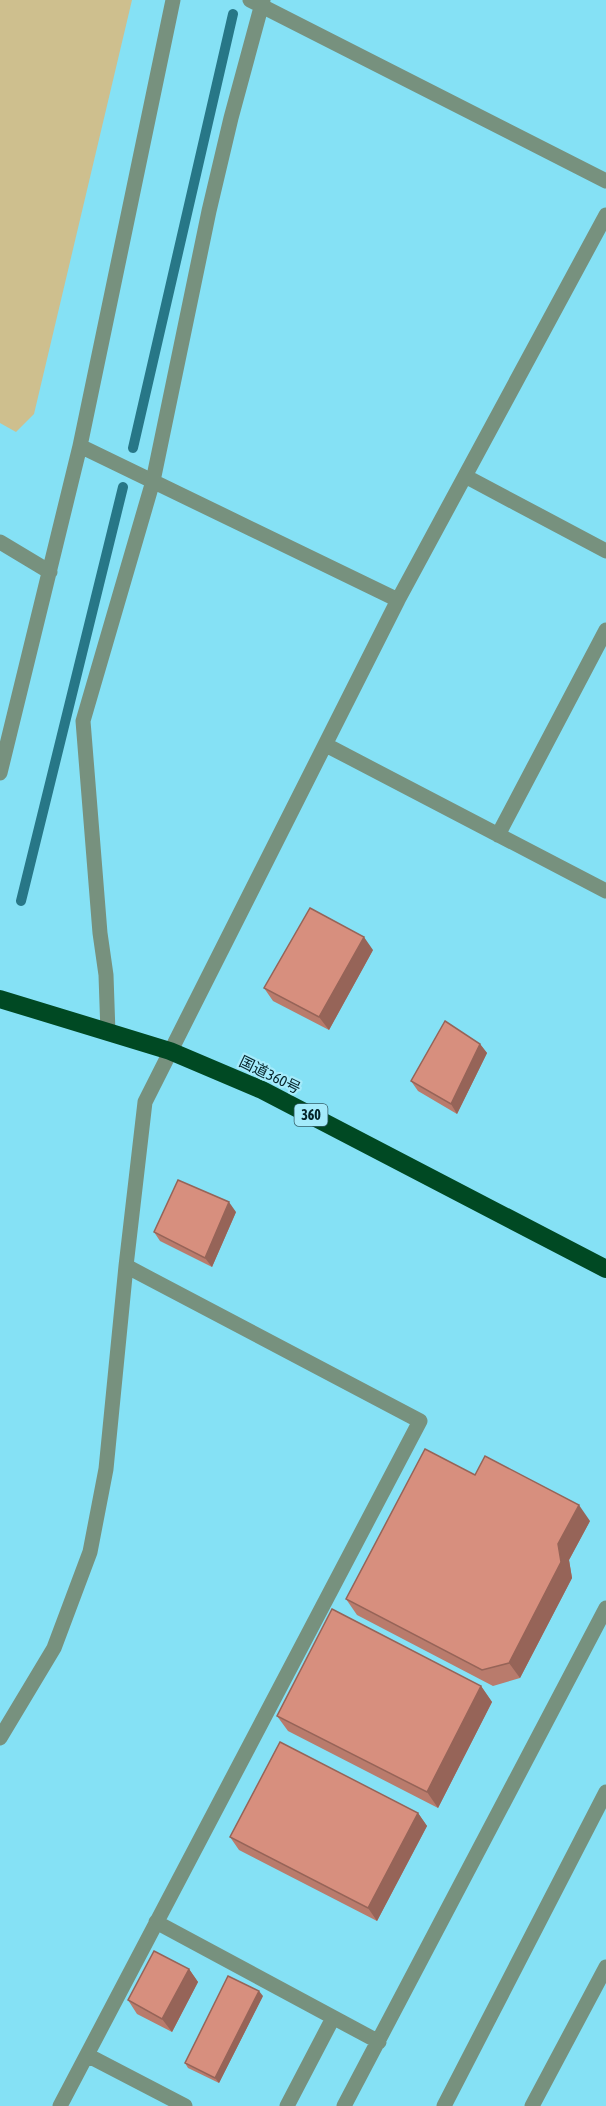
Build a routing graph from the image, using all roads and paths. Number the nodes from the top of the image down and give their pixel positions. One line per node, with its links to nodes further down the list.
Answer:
1 (173, 0): 5 (street)
2 (258, 2): 3 (street); 7 (street)
3 (606, 181)
4 (605, 221): 6 (street)
5 (80, 446): 7 (street); 10 (street)
6 (465, 476): 9 (street); 11 (street)
7 (153, 481): 11 (street); 18 (street)
8 (0, 542): 10 (street)
9 (606, 550)
10 (50, 572): 14 (street)
11 (398, 600): 13 (street)
12 (606, 630): 15 (street)
13 (326, 745): 15 (street); 19 (street)
14 (0, 773)
15 (498, 835): 16 (street)
16 (606, 891)
17 (0, 999): 18 (highway, 国道360号 / 360)
18 (108, 1033): 19 (highway, 国道360号 / 360)
19 (170, 1051): 20 (street); 21 (highway, 国道360号 / 360)
20 (126, 1266): 23 (street); 25 (street)
21 (606, 1269)
22 (606, 1608): 28 (street)
23 (0, 1738)
24 (606, 1792): 34 (street)
25 (156, 1922): 27 (street); 29 (street)
26 (606, 1967): 35 (street)
27 (333, 2018): 28 (street); 32 (street)
28 (379, 2042): 33 (street)
29 (87, 2055): 30 (street); 31 (street)
30 (60, 2106)
31 (185, 2106)
32 (287, 2106)
33 (344, 2106)
34 (444, 2106)
35 (532, 2106)

